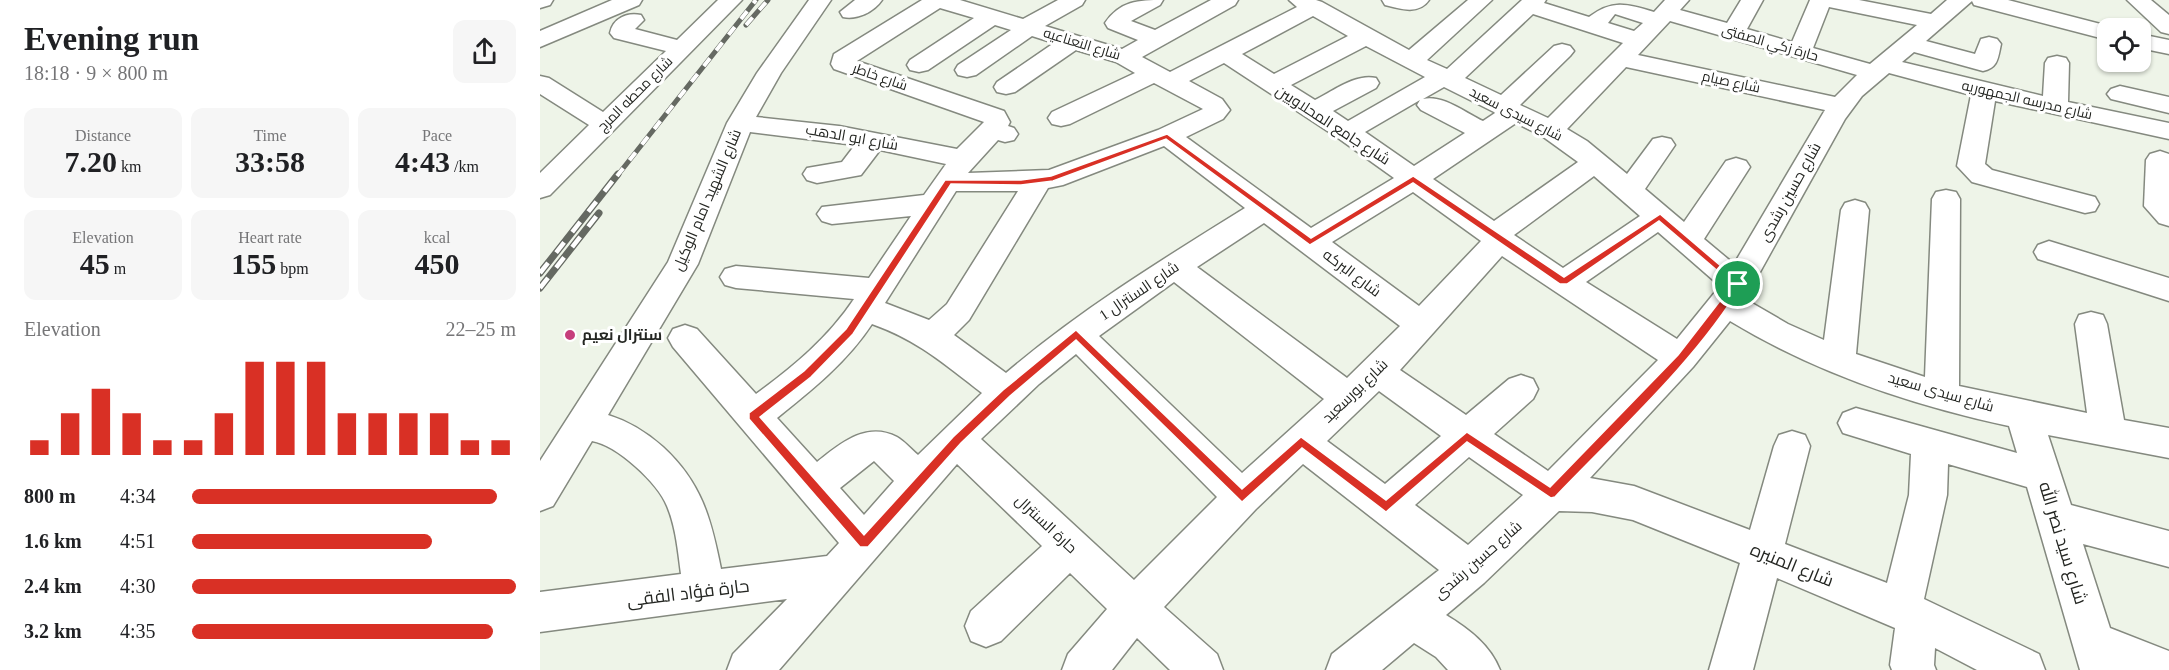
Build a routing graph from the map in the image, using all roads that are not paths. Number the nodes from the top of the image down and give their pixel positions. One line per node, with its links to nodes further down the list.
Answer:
1 (730, 0): 36 (street, شارع محطه المرج)
2 (820, 0): 62 (street, شارع الشهيد امام الوكيل)
3 (871, 0): 20 (street)
4 (937, 0): 17 (street, شارع النعناعيه); 76 (street, شارع خاطر)
5 (1074, 0): 23 (street)
6 (1152, 0): 26 (street)
7 (1481, 0): 16 (street); 43 (street)
8 (1752, 0): 34 (street)
9 (1823, 0): 14 (street); 37 (street)
10 (1961, 0): 21 (street, شارع حسين رشدى)
11 (1982, 0): 33 (street)
12 (2138, 0): 24 (street)
13 (1211, 3): 26 (street)
14 (1870, 4): 21 (street)
15 (1318, 5): 25 (street, شارع سيدى سعيد); 39 (street)
16 (1530, 6): 22 (street); 47 (street)
17 (986, 9): 23 (street, شارع النعناعيه); 44 (street)
18 (632, 10): 27 (street); 36 (street)
19 (1667, 11): 22 (street, حارة زكي الصفتى); 28 (street); 34 (street, حارة زكي الصفتى)
20 (851, 12)
21 (1936, 22): 42 (street, شارع حسين رشدى)
22 (1593, 26): 28 (street)
23 (1027, 27): 29 (street, شارع النعناعيه); 45 (street)
24 (2169, 27)
25 (1366, 36): 43 (street, شارع سيدى سعيد); 50 (street)
26 (1156, 39): 40 (street)
27 (540, 40)
28 (1638, 40): 41 (street)
29 (1073, 41): 40 (street, شارع النعناعيه); 51 (street)
30 (2097, 42): 33 (street)
31 (2151, 43): 35 (street)
32 (1989, 44): 42 (street)
33 (2053, 44): 58 (street)
34 (1708, 47): 37 (street, حارة زكي الصفتى); 41 (street, شارع صيام); 52 (street, شارع صيام)
35 (2169, 47)
36 (682, 48): 63 (street, شارع محطه المرج)
37 (1792, 50): 42 (street, حارة زكي الصفتى); 52 (street)
38 (1562, 51): 59 (street)
39 (1225, 53): 46 (street); 50 (street, شارع جامع المحلاويين)
40 (1124, 57): 46 (street, شارع النعناعيه)
41 (1620, 58): 64 (street)
42 (1891, 60): 53 (street, شارع مدرسه الجمهوريه); 57 (street, شارع حسين رشدى)
43 (1411, 61): 47 (street, شارع سيدى سعيد)
44 (919, 65)
45 (967, 70)
46 (1163, 77): 61 (street); 68 (street, شارع النعناعيه)
47 (1446, 79): 59 (street, شارع سيدى سعيد); 66 (street)
48 (1367, 82): 60 (street)
49 (540, 83): 63 (street)
50 (1272, 85): 60 (street, شارع جامع المحلاويين)
51 (1006, 87)
52 (1761, 89): 57 (street, شارع صيام)
53 (1984, 91): 58 (street, شارع مدرسه الجمهوريه); 81 (street)
54 (2120, 94): 56 (street)
55 (1430, 105): 67 (street)
56 (2169, 105)
57 (1841, 106): 95 (street, شارع حسين رشدى)
58 (2055, 107): 65 (street, شارع مدرسه الجمهوريه)
59 (1509, 109): 64 (street, شارع سيدى سعيد); 67 (street)
60 (1314, 111): 66 (street, شارع جامع المحلاويين)
61 (1061, 118)
62 (740, 123): 69 (street, شارع ابو الدهب); 112 (street, شارع الشهيد امام الوكيل)
63 (605, 124): 78 (street, شارع محطه المرج)
64 (1551, 130): 72 (street, شارع سيدى سعيد)
65 (2169, 131)
66 (1347, 132): 75 (street, شارع جامع المحلاويين)
67 (1484, 132): 75 (street)
68 (1167, 136): 77 (street); 82 (street, شارع البركه)
69 (874, 140): 74 (street); 76 (street, شارع ابو الدهب)
70 (1662, 145): 79 (street)
71 (2160, 160): 85 (street)
72 (1596, 162): 79 (street, شارع سيدى سعيد); 87 (street, شارع بورسعيد)
73 (1736, 167): 88 (street)
74 (817, 174)
75 (1413, 179): 87 (street, شارع جامع المحلاويين); 89 (street)
76 (948, 182): 77 (street); 84 (street); 96 (street)
77 (1038, 182): 100 (street)
78 (542, 183)
79 (1629, 190): 86 (street, شارع سيدى سعيد)
80 (1946, 199): 107 (street)
81 (2085, 204)
82 (1265, 209): 89 (street, شارع البركه); 91 (street, شارع السنترال 1)
83 (1856, 210): 103 (street)
84 (832, 214)
85 (2169, 216)
86 (1660, 217): 88 (street, شارع سيدى سعيد); 93 (street)
87 (1497, 237): 93 (street, شارع جامع المحلاويين); 97 (street, شارع بورسعيد)
88 (1687, 241): 95 (street, شارع سيدى سعيد)
89 (1310, 242): 97 (street, شارع البركه)
90 (2049, 252): 94 (street)
91 (1174, 266): 99 (street, شارع السنترال 1); 108 (street)
92 (736, 277): 96 (street)
93 (1564, 282): 102 (street, شارع جامع المحلاويين)
94 (2169, 290)
95 (1732, 293): 102 (street, شارع حسين رشدى); 103 (street, شارع سيدى سعيد)
96 (872, 299): 100 (street); 109 (street)
97 (1421, 324): 104 (street, شارع بورسعيد)
98 (2091, 324): 113 (street)
99 (1076, 334): 106 (street, شارع السنترال 1); 125 (street)
100 (932, 336): 106 (street)
101 (684, 338): 109 (street)
102 (1681, 358): 124 (street, شارع حسين رشدى)
103 (1838, 362): 107 (street, شارع سيدى سعيد)
104 (1377, 372): 108 (street, شارع بورسعيد); 114 (street)
105 (1521, 389): 114 (street)
106 (1007, 393): 115 (street, شارع السنترال 1)
107 (1942, 394): 110 (street, شارع سيدى سعيد)
108 (1348, 398): 116 (street, شارع بورسعيد)
109 (753, 416): 122 (street)
110 (2024, 416): 113 (street, شارع سيدى سعيد); 120 (street, شارع سيد نصر الله)
111 (1856, 423): 118 (street)
112 (583, 425): 123 (street, شارع الشهيد امام الوكيل); 134 (street)
113 (2108, 431): 117 (street, شارع سيدى سعيد)
114 (1467, 436): 124 (street); 126 (street)
115 (957, 440): 121 (street, شارع السنترال 1); 129 (street, حارة السنترال)
116 (1301, 442): 125 (street, شارع بورسعيد); 126 (street)
117 (2169, 442)
118 (1930, 444): 120 (street); 137 (street)
119 (1792, 446): 131 (street)
120 (2043, 476): 127 (street, شارع سيد نصر الله)
121 (920, 481): 122 (street); 128 (street, شارع السنترال 1)
122 (814, 486): 128 (street)
123 (540, 494)
124 (1551, 494): 131 (street, شارع المنيره); 132 (street, شارع حسين رشدى)
125 (1242, 497): 135 (street, شارع بورسعيد)
126 (1386, 507): 132 (street)
127 (2056, 519): 130 (street); 140 (street, شارع سيد نصر الله)
128 (864, 543): 133 (street, شارع السنترال 1)
129 (1070, 547): 135 (street, حارة السنترال); 139 (street)
130 (2169, 549)
131 (1763, 554): 137 (street, شارع المنيره); 146 (street)
132 (1470, 570): 138 (street, شارع حسين رشدى)
133 (836, 574): 134 (street, حارة فؤاد الفقى); 141 (street, شارع السنترال 1)
134 (705, 591): 136 (street, حارة فؤاد الفقى)
135 (1135, 608): 142 (street, شارع بورسعيد); 143 (street, حارة السنترال)
136 (540, 612)
137 (1909, 613): 147 (street); 148 (street, شارع المنيره)
138 (1410, 617): 144 (street, شارع حسين رشدى); 145 (street)
139 (986, 626)
140 (2098, 656): 149 (street)
141 (748, 670)
142 (1084, 670)
143 (1201, 670)
144 (1348, 670)
145 (1478, 670)
146 (1731, 670)
147 (1914, 670)
148 (2023, 670)
149 (2162, 670)

